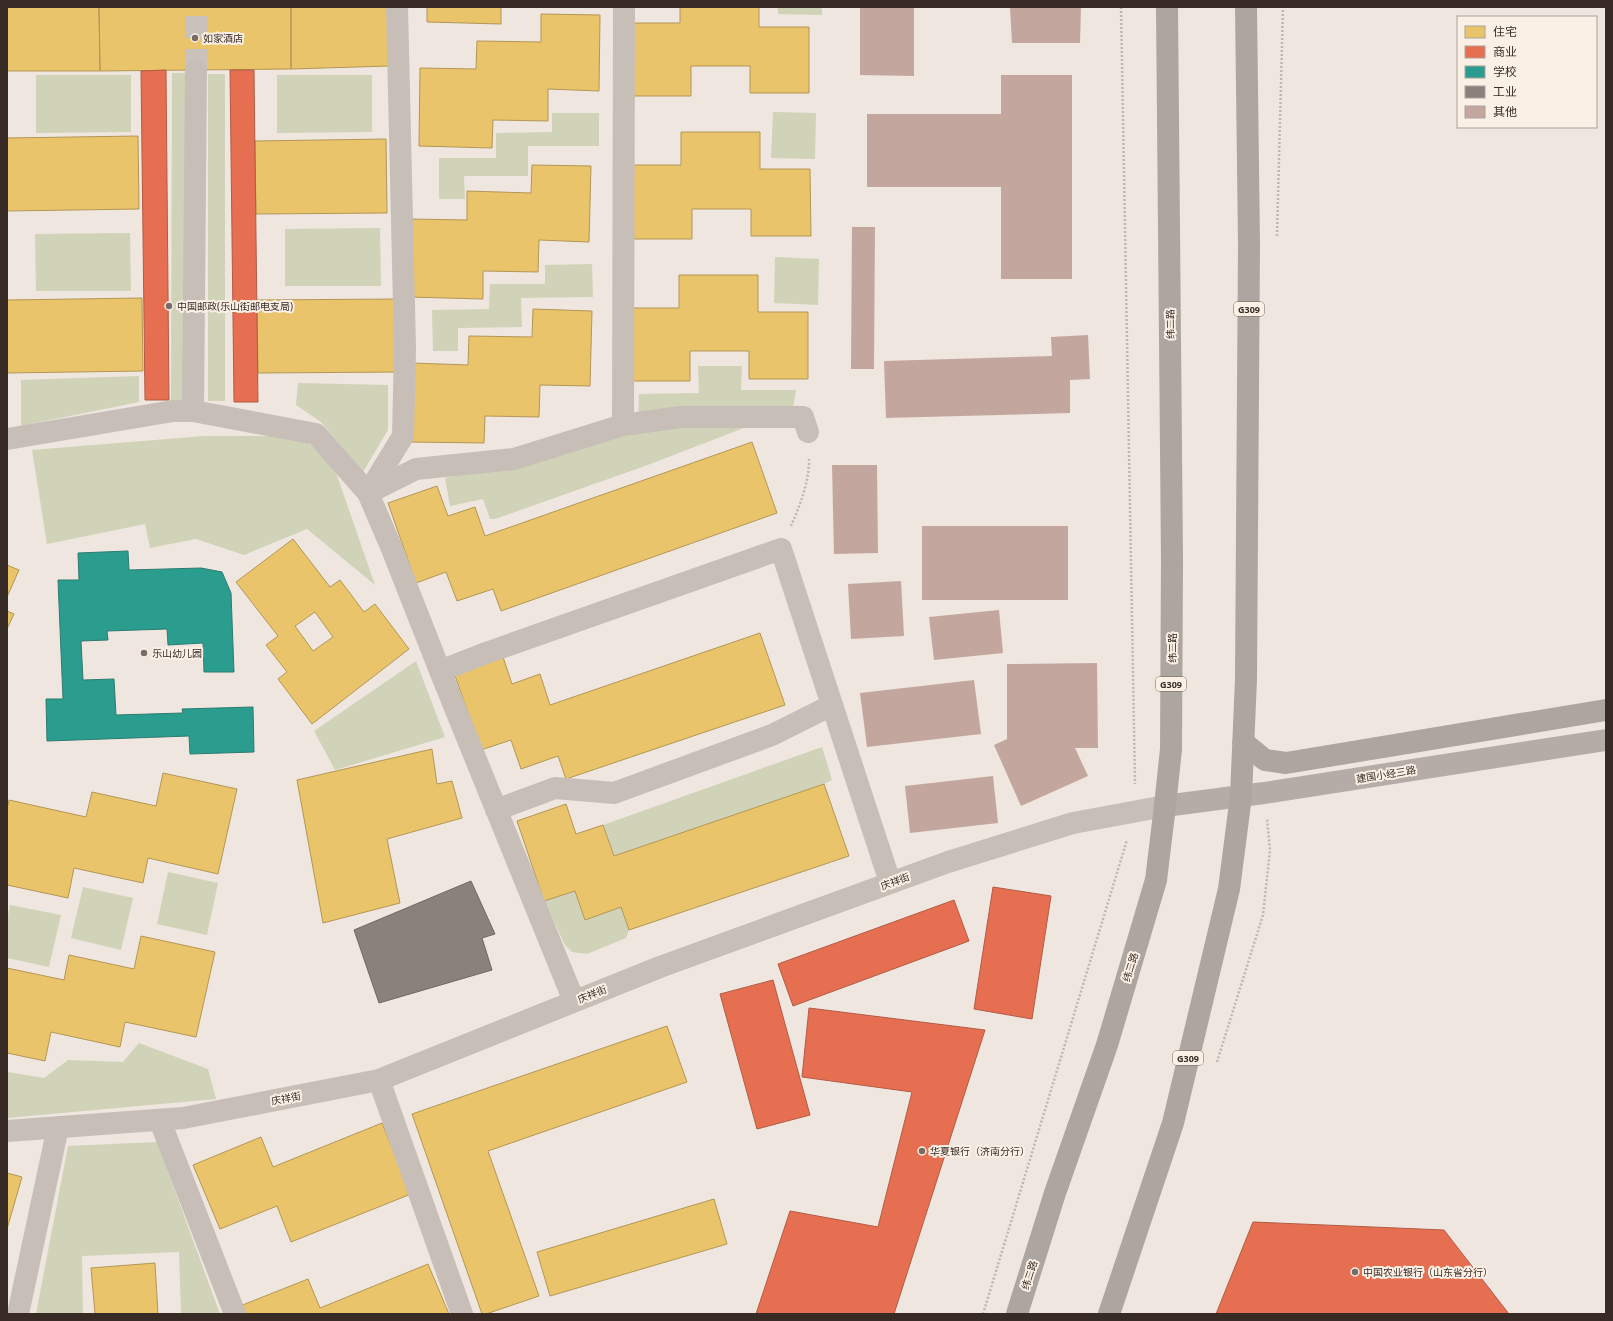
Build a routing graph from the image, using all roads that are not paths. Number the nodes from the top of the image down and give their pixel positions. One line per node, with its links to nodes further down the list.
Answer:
1 (397, 7): 10 (street)
2 (624, 7): 7 (street)
3 (1167, 7): 17 (highway, 纬二路 / G309)
4 (1246, 7): 15 (highway, G309)
5 (196, 71): 6 (street)
6 (193, 411): 9 (street); 10 (street)
7 (623, 425): 8 (street); 10 (street)
8 (808, 432)
9 (7, 439)
10 (368, 493): 11 (street)
11 (440, 671): 12 (street); 18 (street)
12 (832, 705): 18 (street); 19 (street)
13 (1606, 712): 15 (highway)
14 (1606, 740): 16 (main road, 建国小经三路)
15 (1243, 742): 16 (highway, G309)
16 (1241, 796): 17 (main road, 建国小经三路); 29 (highway, G309)
17 (1165, 806): 19 (street, 庆祥街); 28 (highway, 纬二路 / G309)
18 (496, 810): 20 (street)
19 (890, 882): 20 (street, 庆祥街)
20 (574, 1001): 21 (street, 庆祥街)
21 (379, 1080): 22 (street, 庆祥街); 27 (street)
22 (160, 1121): 23 (street, 庆祥街); 26 (street)
23 (58, 1127): 24 (street, 庆祥街); 25 (street)
24 (7, 1131)
25 (18, 1314)
26 (234, 1314)
27 (462, 1314)
28 (1017, 1314)
29 (1109, 1314)

